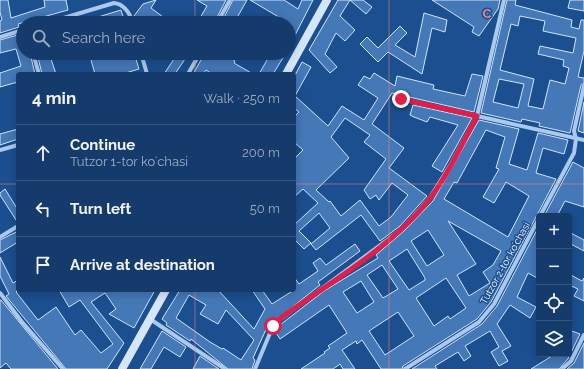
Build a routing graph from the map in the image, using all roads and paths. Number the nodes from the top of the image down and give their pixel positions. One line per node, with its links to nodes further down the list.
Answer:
1 (230, 0): 6 (street)
2 (327, 0): 9 (street)
3 (504, 0): 20 (street)
4 (70, 16): 5 (street)
5 (129, 16)
6 (221, 16)
7 (16, 32): 8 (street)
8 (0, 37)
9 (296, 56)
10 (35, 60): 14 (street)
11 (143, 60): 15 (street)
12 (196, 60): 16 (street)
13 (294, 60): 17 (street)
14 (38, 72)
15 (146, 72)
16 (189, 72)
17 (287, 72)
18 (584, 86): 21 (street, Tutzor 2-tor koʻchasi)
19 (401, 99): 20 (street)
20 (477, 116): 21 (street); 36 (street)
21 (576, 139): 22 (street); 25 (street, Tutzor 2-tor koʻchasi)
22 (584, 140)
23 (16, 146): 24 (street)
24 (0, 150)
25 (542, 213)
26 (536, 225): 37 (street, Tutzor 2-tor koʻchasi)
27 (16, 227): 28 (street)
28 (0, 237)
29 (165, 292): 31 (street)
30 (0, 293): 33 (street)
31 (150, 319): 34 (street); 35 (street)
32 (584, 335): 38 (street)
33 (63, 369)
34 (122, 369)
35 (225, 369)
36 (254, 369)
37 (405, 369)
38 (562, 369)

